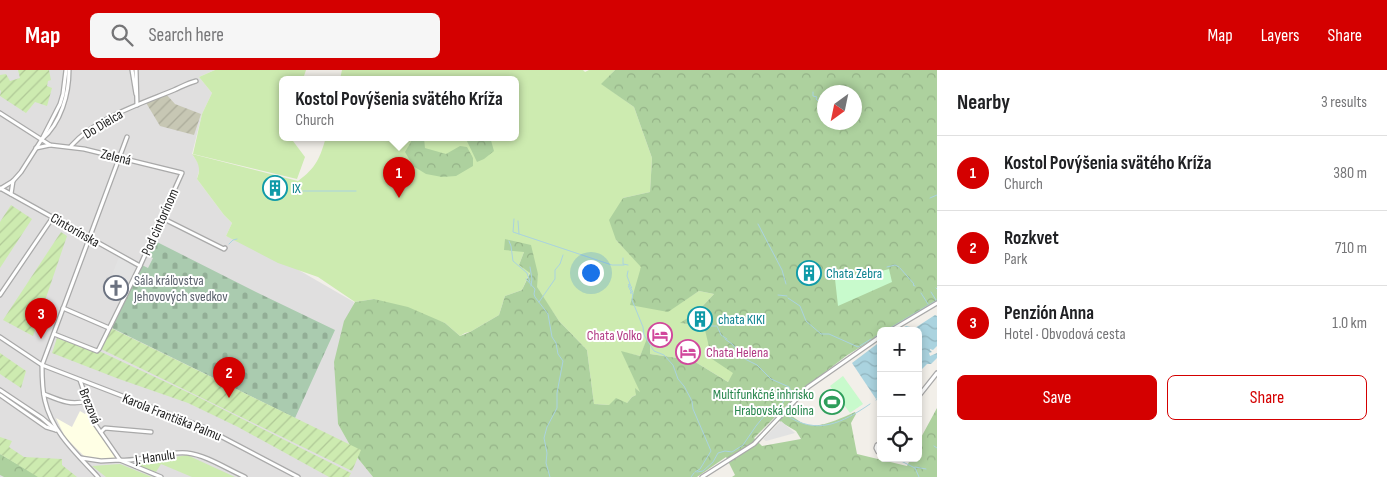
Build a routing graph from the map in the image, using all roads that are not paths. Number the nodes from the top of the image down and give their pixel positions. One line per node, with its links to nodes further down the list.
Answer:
1 (67, 70): 9 (street)
2 (132, 70): 5 (street, Do Dielca)
3 (136, 70): 5 (street, Do Dielca)
4 (196, 81): 6 (street, Do Dielca)
5 (136, 99): 6 (street, Do Dielca)
6 (137, 105): 11 (street, Do Dielca)
7 (0, 113): 9 (street)
8 (127, 137): 13 (street)
9 (42, 139): 10 (street); 12 (street)
10 (50, 145): 11 (street, Zelená); 12 (street, Zelená)
11 (70, 147): 13 (street, Zelená)
12 (36, 148): 15 (street)
13 (119, 158): 14 (street, Zelená); 20 (street)
14 (182, 173): 19 (street, Pod cintorínom)
15 (13, 181): 16 (street); 17 (street)
16 (0, 188): 17 (street, Cintorínska)
17 (11, 194): 18 (street, Cintorínska)
18 (52, 217): 20 (street, Cintorínska); 23 (street)
19 (162, 218): 21 (street); 22 (street, Pod cintorínom)
20 (89, 238): 22 (street, Cintorínska); 25 (street)
21 (226, 248)
22 (140, 266): 27 (street, Pod cintorínom)
23 (0, 295)
24 (937, 303): 26 (street)
25 (63, 308): 27 (street); 28 (street)
26 (897, 327)
27 (109, 328): 28 (street, Pod cintorínom)
28 (54, 334): 31 (street)
29 (0, 337): 31 (street, Karola Františka Palmu)
30 (877, 339): 48 (street)
31 (42, 365): 33 (street, Karola Františka Palmu); 36 (street)
32 (937, 373): 35 (street)
33 (80, 380): 38 (street, Brezová); 47 (street, Karola Františka Palmu)
34 (0, 390): 39 (street)
35 (922, 393)
36 (43, 394): 38 (street); 39 (street)
37 (0, 395): 39 (street)
38 (86, 401): 40 (street, Brezová)
39 (58, 432): 42 (street)
40 (101, 432): 41 (street, Brezová); 43 (street, Brezová)
41 (151, 432)
42 (81, 458): 43 (street, J. Hanulu); 44 (street)
43 (120, 460): 45 (street); 46 (street, J. Hanulu)
44 (98, 477)
45 (160, 477)
46 (245, 477)
47 (298, 477)
48 (702, 477)

